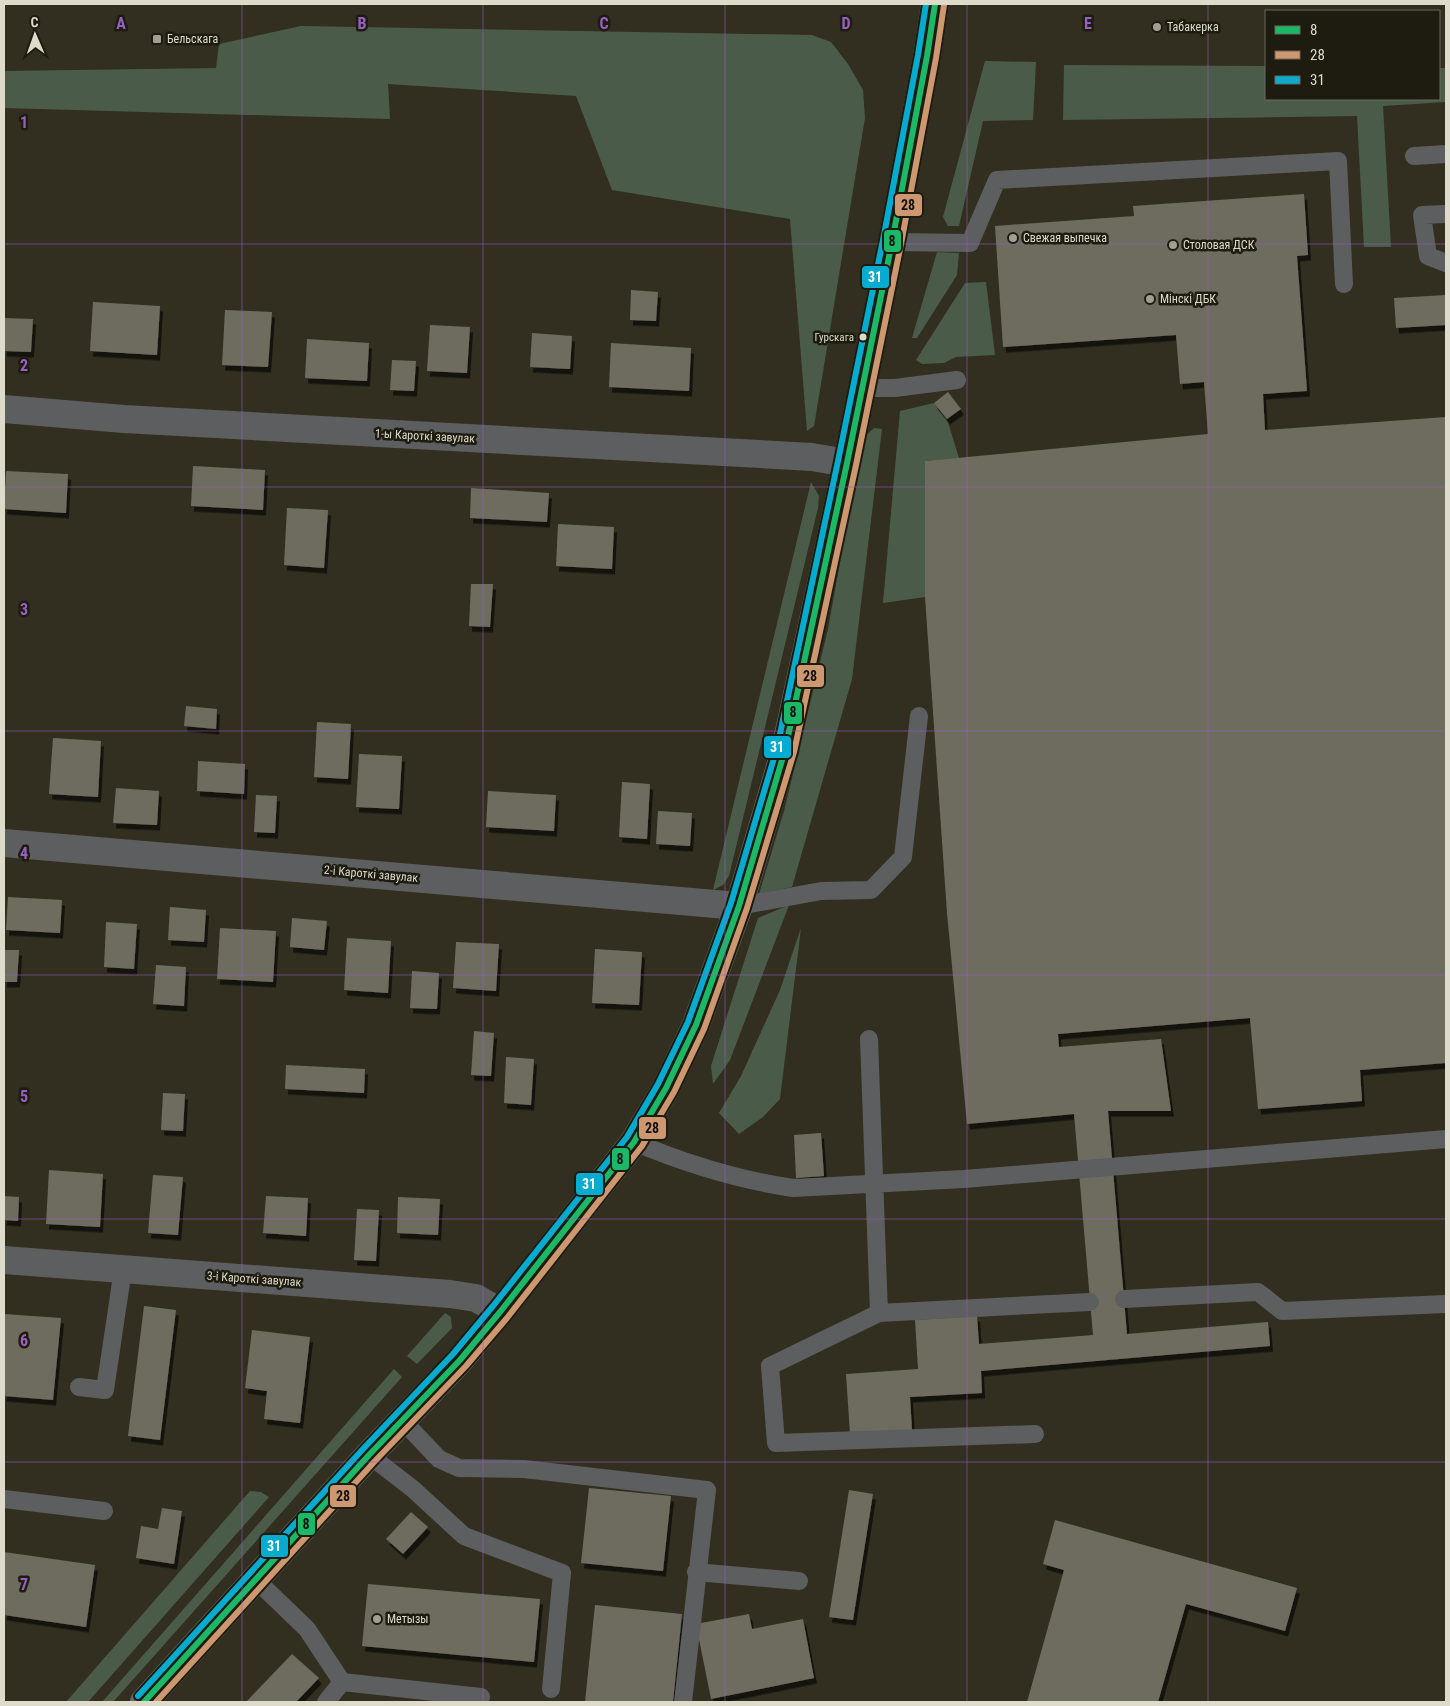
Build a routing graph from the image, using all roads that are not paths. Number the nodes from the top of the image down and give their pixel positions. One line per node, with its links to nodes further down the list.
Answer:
1 (935, 4): 5 (main road)
2 (1446, 154): 3 (lane)
3 (1414, 156)
4 (1446, 214): 6 (lane)
5 (892, 242): 7 (lane); 9 (main road)
6 (1446, 263)
7 (1344, 284)
8 (957, 380): 9 (lane)
9 (862, 388): 11 (main road)
10 (4, 409): 11 (street, 1-ы Кароткі завулак)
11 (847, 463): 14 (main road)
12 (919, 716): 14 (lane)
13 (4, 843): 14 (street, 2-і Кароткі завулак)
14 (739, 906): 17 (main road)
15 (870, 1039): 18 (lane)
16 (1446, 1139): 18 (lane)
17 (634, 1142): 18 (lane); 24 (main road)
18 (874, 1184): 25 (lane)
19 (4, 1260): 20 (street, 3-і Кароткі завулак)
20 (123, 1269): 24 (street, 3-і Кароткі завулак); 26 (lane)
21 (1124, 1299): 23 (lane)
22 (1090, 1302): 25 (lane)
23 (1446, 1304)
24 (500, 1312): 27 (main road)
25 (879, 1313): 28 (lane)
26 (79, 1387)
27 (402, 1420): 29 (main road); 32 (lane)
28 (1035, 1434)
29 (368, 1455): 33 (main road); 36 (lane)
30 (4, 1499): 31 (lane)
31 (104, 1511)
32 (696, 1572): 34 (lane); 40 (lane)
33 (254, 1579): 35 (lane); 38 (main road)
34 (798, 1581)
35 (342, 1682): 37 (lane); 39 (lane)
36 (551, 1689)
37 (481, 1697)
38 (144, 1702)
39 (326, 1702)
40 (683, 1702)

